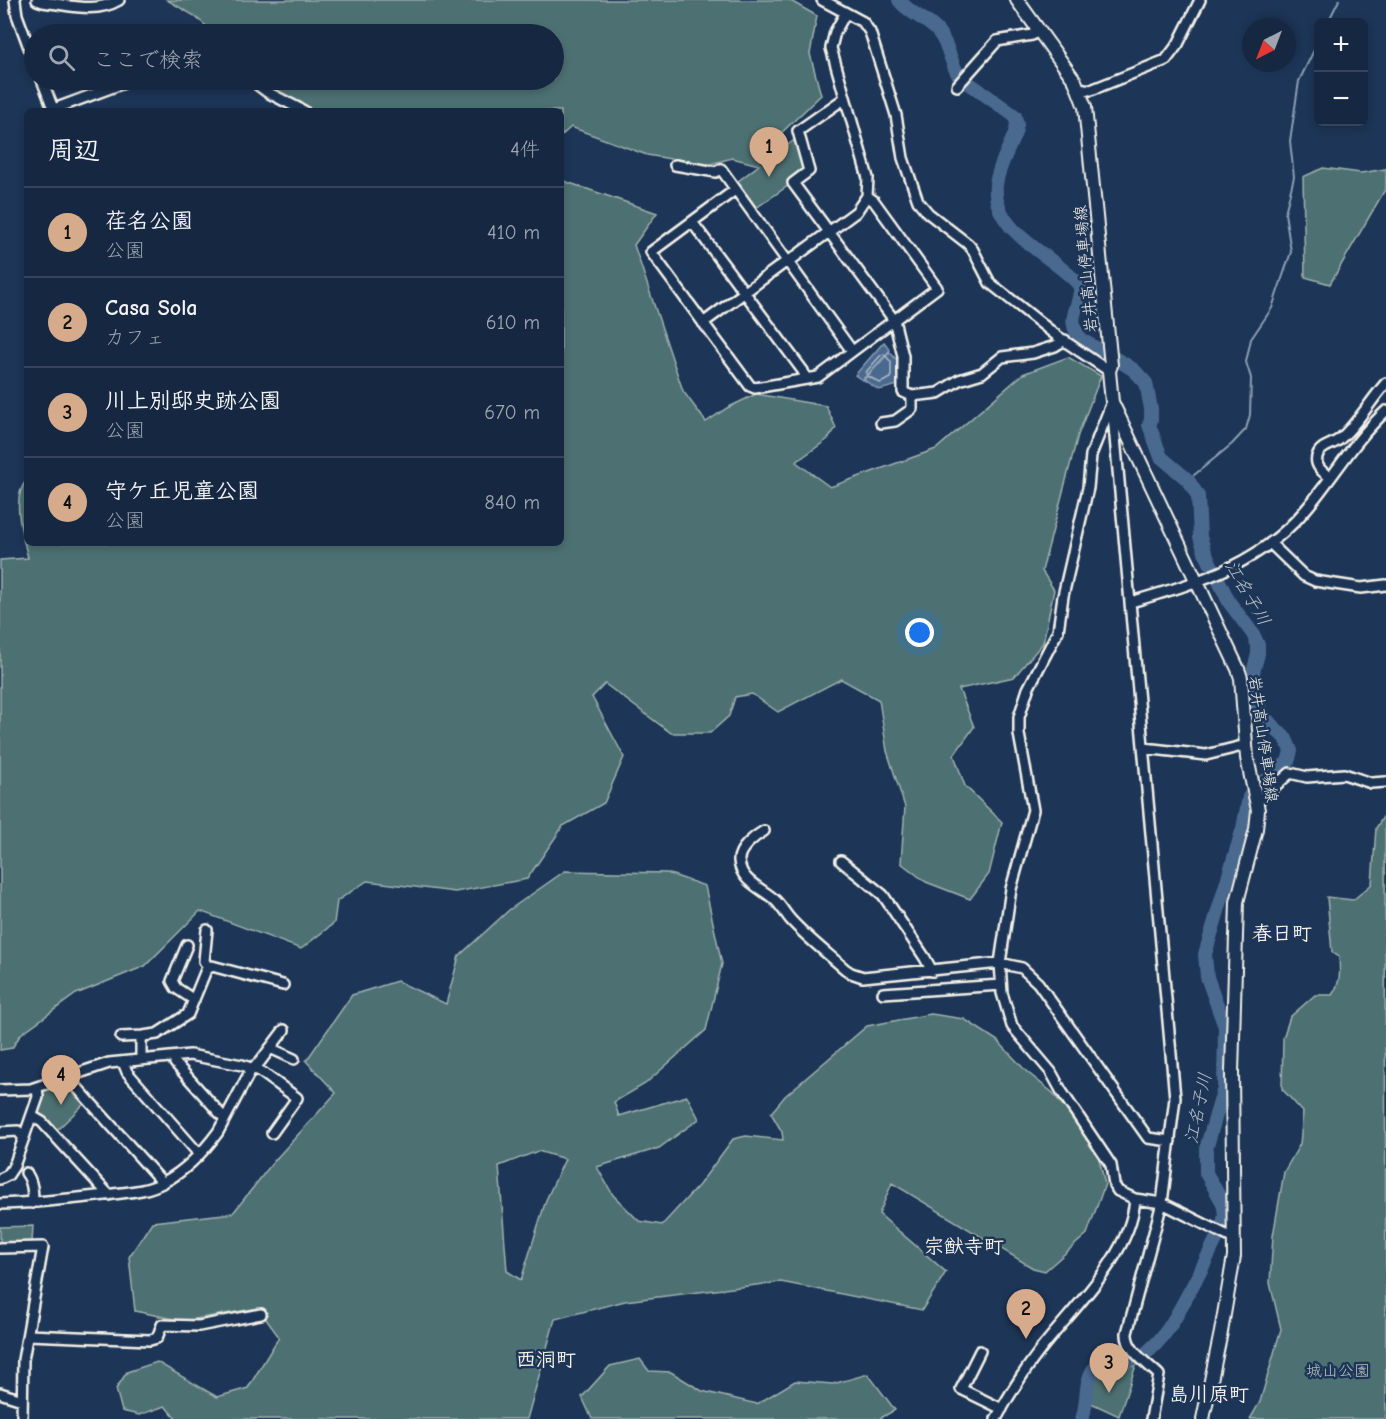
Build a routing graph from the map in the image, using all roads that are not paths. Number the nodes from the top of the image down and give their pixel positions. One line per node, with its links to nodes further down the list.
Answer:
1 (15, 0): 9 (street)
2 (37, 0): 3 (street)
3 (119, 0)
4 (822, 0): 7 (street)
5 (1017, 0): 8 (main road, 岩井高山停車場線)
6 (1200, 0): 11 (street)
7 (845, 14): 15 (street); 28 (street)
8 (1039, 30): 10 (street); 11 (main road, 岩井高山停車場線)
9 (24, 34)
10 (957, 85)
11 (1078, 88): 30 (main road, 岩井高山停車場線)
12 (46, 90): 16 (street)
13 (106, 90): 17 (street)
14 (264, 90): 18 (street)
15 (845, 98): 21 (street); 23 (street)
16 (53, 108)
17 (59, 108)
18 (298, 108)
19 (675, 165): 20 (street)
20 (735, 190): 22 (street); 24 (street)
21 (867, 196): 23 (street); 26 (street)
22 (692, 222): 25 (street); 27 (street)
23 (829, 232): 24 (street); 26 (street)
24 (787, 261): 25 (street); 29 (street)
25 (745, 292): 27 (street); 31 (street)
26 (894, 320): 29 (street); 33 (street)
27 (704, 323): 31 (street)
28 (1065, 340): 30 (street); 33 (street)
29 (852, 351): 31 (street)
30 (1110, 368): 34 (main road, 岩井高山停車場線)
31 (806, 379)
32 (1386, 383): 37 (street)
33 (912, 396): 36 (street)
34 (1112, 402): 39 (main road, 岩井高山停車場線); 41 (street); 50 (street)
35 (1386, 411): 37 (street)
36 (881, 423)
37 (1330, 477): 38 (street)
38 (1270, 543): 39 (street); 40 (street)
39 (1197, 583): 41 (street); 42 (main road, 岩井高山停車場線)
40 (1386, 585)
41 (1131, 602): 43 (street)
42 (1246, 745): 43 (street); 45 (main road, 岩井高山停車場線)
43 (1144, 748): 74 (street)
44 (1386, 782): 45 (street)
45 (1256, 801): 84 (main road, 岩井高山停車場線)
46 (764, 831): 52 (street)
47 (841, 861): 52 (street)
48 (207, 930): 51 (street)
49 (187, 945): 56 (street)
50 (1000, 963): 52 (street); 54 (street); 74 (street)
51 (208, 967): 53 (street); 56 (street)
52 (932, 971)
53 (283, 985)
54 (1001, 985): 55 (street); 80 (street)
55 (883, 993)
56 (194, 1000): 58 (street)
57 (284, 1030): 60 (street)
58 (143, 1036): 59 (street); 63 (street)
59 (121, 1037)
60 (270, 1048): 62 (street); 65 (street)
61 (174, 1057): 63 (street); 65 (street); 70 (street)
62 (294, 1059)
63 (141, 1060): 64 (street)
64 (123, 1062): 66 (street); 75 (street)
65 (252, 1068): 70 (street); 72 (street)
66 (70, 1076): 67 (street); 78 (street)
67 (37, 1087): 68 (street); 69 (street)
68 (0, 1090)
69 (32, 1116): 73 (street); 79 (street)
70 (225, 1119): 75 (street)
71 (0, 1132): 73 (street)
72 (272, 1133)
73 (24, 1138): 77 (street)
74 (1170, 1141): 82 (street)
75 (199, 1154): 78 (street)
76 (26, 1173): 81 (street)
77 (0, 1179)
78 (163, 1183): 79 (street)
79 (109, 1195): 81 (street)
80 (1135, 1199): 82 (street); 91 (street)
81 (32, 1203): 83 (street)
82 (1162, 1203): 84 (street); 94 (street)
83 (0, 1204)
84 (1225, 1234): 95 (main road, 岩井高山停車場線)
85 (0, 1248): 87 (street)
86 (261, 1314): 87 (street)
87 (28, 1335): 90 (street)
88 (980, 1351): 91 (street)
89 (0, 1393): 90 (street)
90 (22, 1400): 92 (street)
91 (1002, 1409): 93 (street)
92 (22, 1419)
93 (996, 1419)
94 (1151, 1419)
95 (1203, 1419)

